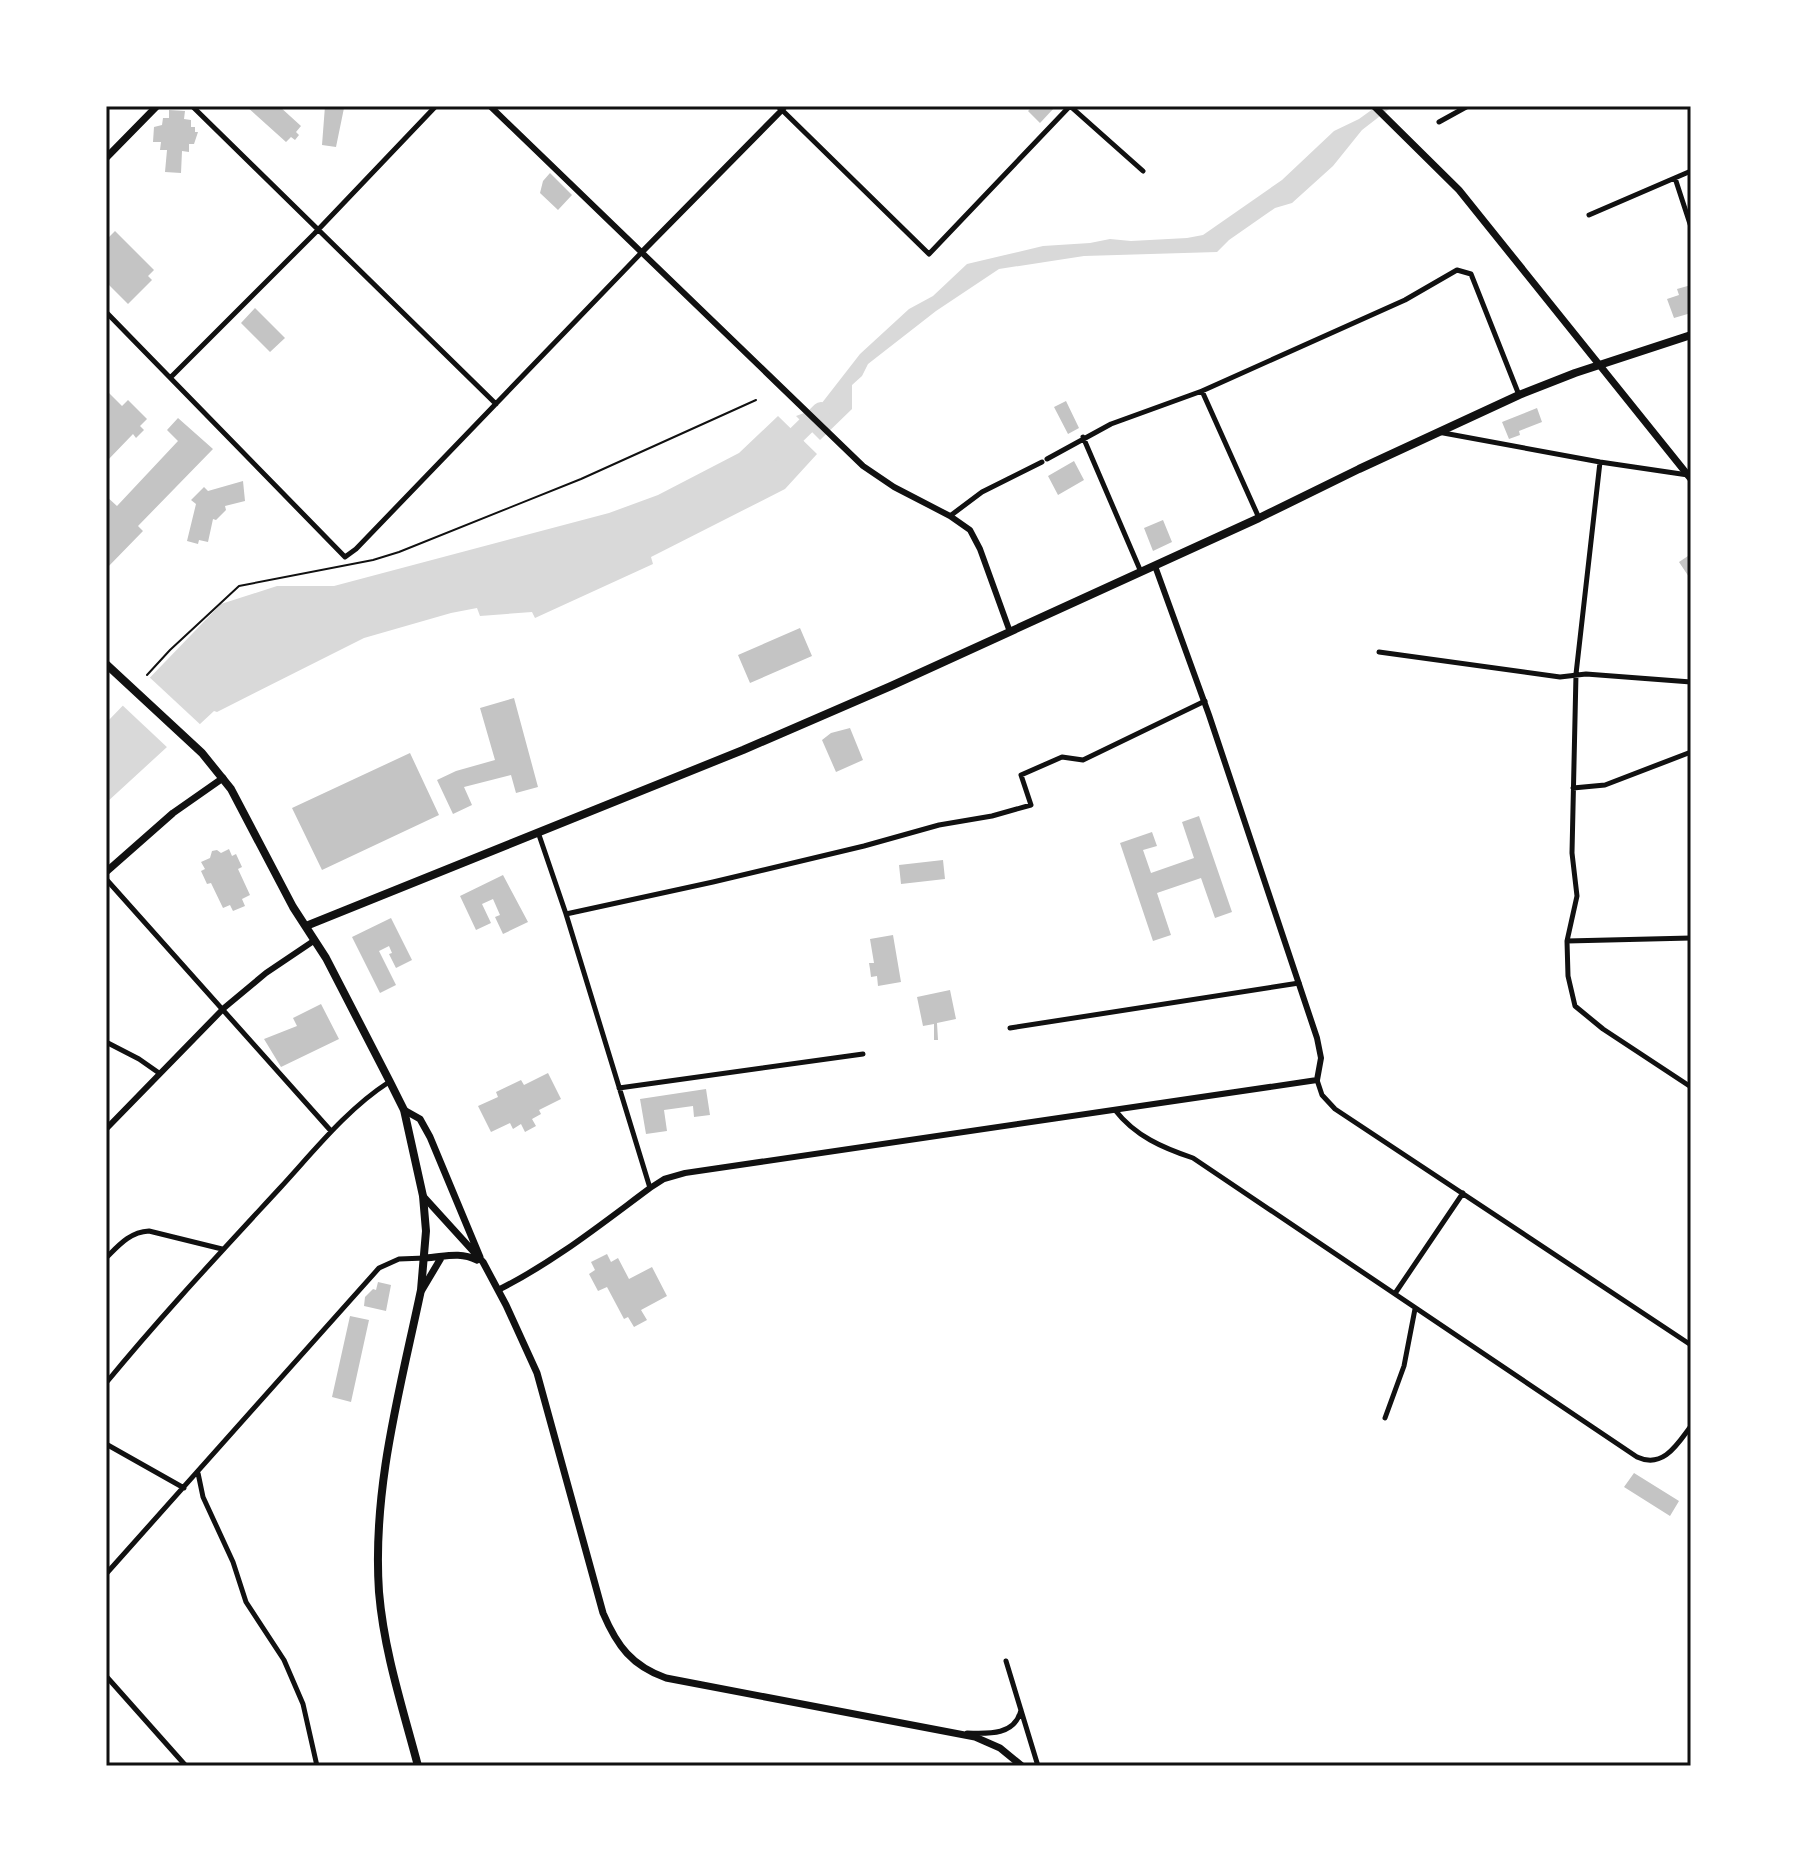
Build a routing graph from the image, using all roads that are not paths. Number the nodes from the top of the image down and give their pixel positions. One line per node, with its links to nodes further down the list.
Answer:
1 (157, 106): 10 (main road)
2 (192, 106): 16 (street)
3 (436, 106): 16 (street)
4 (490, 106): 17 (street)
5 (1070, 106): 8 (street); 11 (street)
6 (1374, 106): 20 (main road)
7 (1468, 106): 9 (street)
8 (782, 107): 17 (street)
9 (1439, 122)
10 (106, 158)
11 (1143, 171)
12 (1691, 171): 13 (street)
13 (1675, 178): 14 (street); 15 (street)
14 (1589, 215)
15 (1691, 227)
16 (319, 229): 21 (street); 24 (street)
17 (642, 252): 24 (street); 29 (street)
18 (106, 312): 21 (street)
19 (1691, 335): 20 (main road)
20 (1600, 365): 23 (main road); 28 (main road)
21 (171, 377): 24 (street)
22 (1202, 391): 23 (street); 26 (street); 30 (street)
23 (1519, 395): 25 (main road)
24 (496, 404)
25 (1437, 432): 27 (street); 30 (main road)
26 (1083, 437): 29 (street); 32 (street)
27 (1600, 462): 28 (street); 36 (street)
28 (1690, 477)
29 (950, 516): 33 (street)
30 (1259, 518): 31 (main road)
31 (1155, 566): 32 (main road); 38 (street)
32 (1142, 572): 33 (main road)
33 (1010, 632): 42 (main road)
34 (1379, 652): 36 (street)
35 (106, 664): 40 (main road)
36 (1576, 674): 37 (street); 41 (street)
37 (1691, 682)
38 (1205, 701): 45 (street); 50 (street)
39 (1691, 752): 41 (street)
40 (223, 778): 43 (main road); 46 (main road)
41 (1573, 788): 49 (street)
42 (538, 831): 45 (street); 46 (main road)
43 (106, 872)
44 (106, 879): 51 (street)
45 (566, 914): 59 (street)
46 (306, 926): 48 (main road)
47 (1691, 938): 49 (street)
48 (315, 940): 51 (street); 57 (main road)
49 (1567, 941): 58 (street)
50 (1299, 983): 52 (street); 56 (street)
51 (224, 1008): 55 (street); 63 (street)
52 (1010, 1028)
53 (106, 1042): 55 (street)
54 (863, 1054): 59 (street)
55 (159, 1073): 62 (street)
56 (1317, 1080): 61 (street); 65 (street)
57 (390, 1082): 60 (main road); 63 (street)
58 (1691, 1087)
59 (619, 1088): 64 (street)
60 (404, 1110): 66 (main road); 71 (main road)
61 (1115, 1110): 64 (street); 74 (street)
62 (106, 1129)
63 (331, 1131): 67 (street)
64 (650, 1188): 73 (street)
65 (1463, 1193): 74 (street); 76 (street)
66 (423, 1196): 69 (main road); 71 (main road)
67 (223, 1249): 68 (street); 77 (street)
68 (106, 1258)
69 (425, 1258): 70 (main road); 72 (main road); 81 (street)
70 (441, 1258): 71 (main road); 72 (main road)
71 (483, 1262): 73 (main road)
72 (421, 1290): 90 (main road)
73 (498, 1290): 87 (main road)
74 (1396, 1292): 75 (street)
75 (1415, 1309): 78 (street); 79 (street)
76 (1691, 1345)
77 (106, 1383)
78 (1385, 1418)
79 (1691, 1426)
80 (106, 1444): 82 (street)
81 (198, 1472): 82 (street); 89 (street)
82 (184, 1488): 83 (street)
83 (106, 1574)
84 (1006, 1661): 86 (street)
85 (106, 1676): 88 (street)
86 (1021, 1709): 87 (street); 92 (street)
87 (958, 1732): 91 (main road)
88 (186, 1766)
89 (317, 1766)
90 (418, 1766)
91 (1022, 1766)
92 (1038, 1766)

